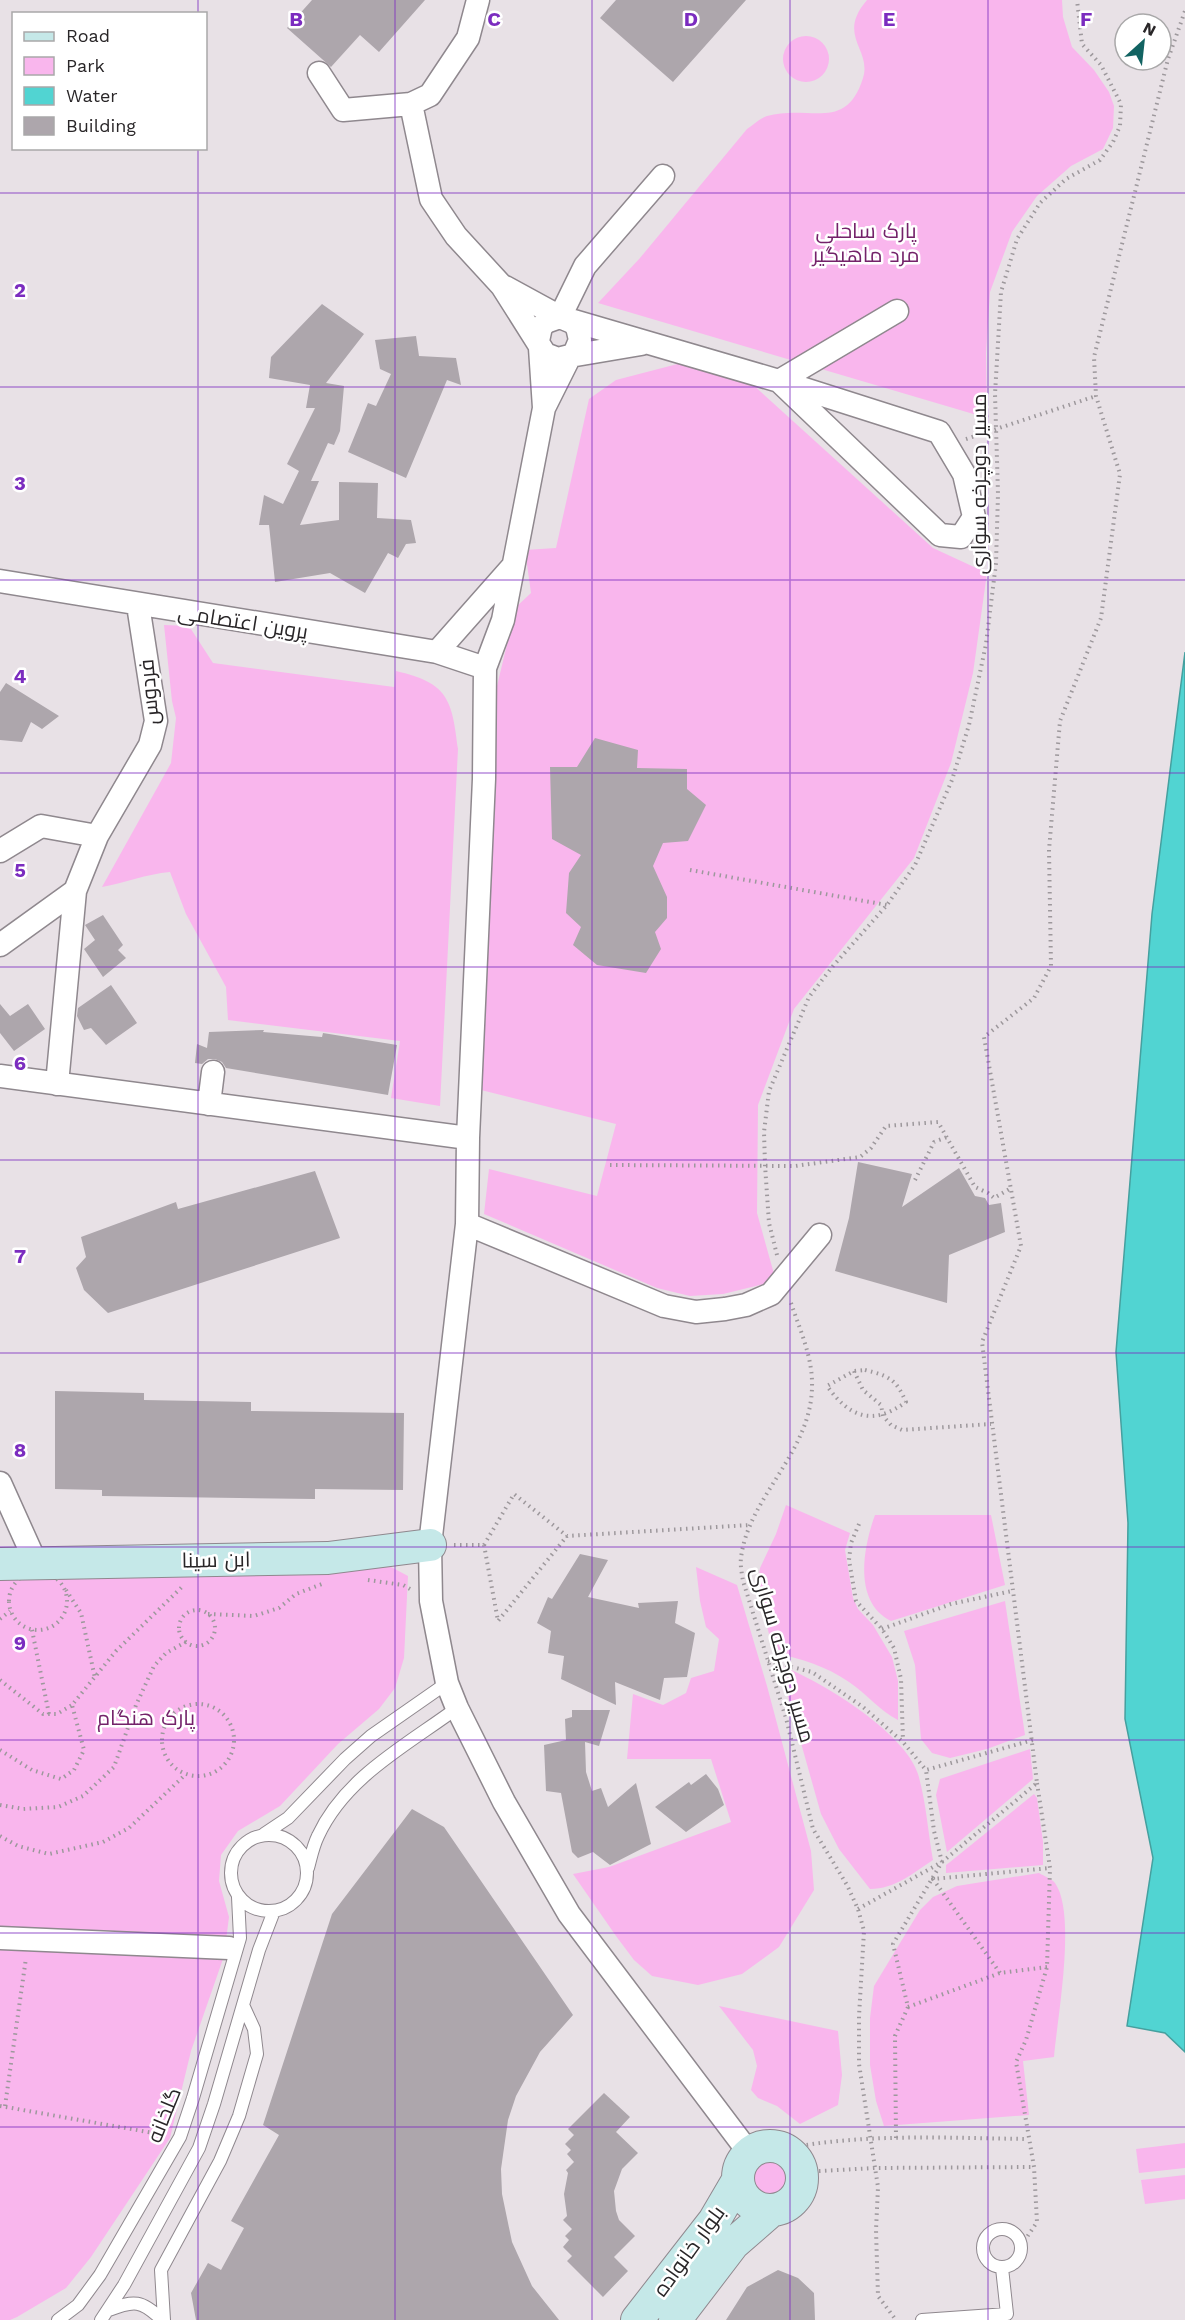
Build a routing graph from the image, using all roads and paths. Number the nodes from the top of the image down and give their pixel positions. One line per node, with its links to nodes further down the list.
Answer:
1 (478, 0): 5 (street)
2 (1077, 0): 16 (path, مسیر دوچرخه سواری)
3 (1185, 11): 14 (path)
4 (319, 73): 5 (street)
5 (411, 105): 7 (street)
6 (663, 176): 9 (street)
7 (502, 286): 9 (street); 10 (street)
8 (897, 310): 13 (street)
9 (563, 318): 10 (street); 11 (street); 12 (street)
10 (539, 344): 12 (street); 15 (street)
11 (645, 344): 12 (street); 13 (street)
12 (570, 356): 15 (street)
13 (779, 381): 17 (street); 17 (street)
14 (1096, 396): 16 (path); 38 (path)
15 (544, 408): 18 (street)
16 (995, 429): 17 (path); 27 (path, مسیر دوچرخه سواری)
17 (948, 446)
18 (514, 565): 21 (street); 22 (street)
19 (0, 581): 20 (street, پروین اعتصامی)
20 (138, 605): 21 (street, پروین اعتصامی); 23 (street, فردوس)
21 (437, 652): 22 (street, پروین اعتصامی)
22 (485, 668): 34 (street)
23 (97, 836): 24 (street); 26 (street, فردوس)
24 (0, 851)
25 (690, 870): 27 (path)
26 (75, 891): 28 (street); 31 (street, فردوس)
27 (887, 905): 35 (path, مسیر دوچرخه سواری)
28 (0, 945)
29 (213, 1072): 32 (street)
30 (0, 1076): 31 (street)
31 (57, 1084): 32 (street)
32 (209, 1104): 34 (street)
33 (947, 1137): 35 (path); 37 (path); 38 (path)
34 (468, 1138): 39 (street)
35 (765, 1164): 36 (path); 41 (path, مسیر دوچرخه سواری)
36 (610, 1165)
37 (915, 1180)
38 (1011, 1188): 44 (path)
39 (467, 1224): 41 (street); 49 (street)
40 (820, 1235): 41 (street)
41 (784, 1280): 47 (path, مسیر دوچرخه سواری)
42 (854, 1371): 43 (path); 43 (path); 43 (path)
43 (883, 1416): 44 (path)
44 (991, 1424): 57 (path)
45 (0, 1483): 52 (street)
46 (859, 1524): 62 (path)
47 (750, 1525): 48 (path); 65 (path, مسیر دوچرخه سواری)
48 (567, 1536): 50 (path); 50 (path)
49 (430, 1545): 50 (path); 51 (street, ابن سینا); 58 (street)
50 (484, 1545)
51 (208, 1560): 52 (street, ابن سینا); 66 (path)
52 (36, 1563): 53 (street, ابن سینا)
53 (0, 1564)
54 (366, 1580): 58 (path)
55 (325, 1583): 60 (path)
56 (65, 1589): 59 (path); 63 (path); 66 (path)
57 (1012, 1591): 62 (path); 72 (path)
58 (431, 1601): 68 (street)
59 (10, 1611): 61 (path); 63 (path)
60 (208, 1614): 64 (path); 64 (path)
61 (0, 1619)
62 (882, 1629): 73 (path)
63 (32, 1630): 71 (path)
64 (186, 1642): 78 (path)
65 (767, 1661): 73 (path); 86 (path, مسیر دوچرخه سواری)
66 (95, 1677): 69 (path)
67 (0, 1680): 71 (path)
68 (447, 1683): 70 (street); 79 (lane)
69 (72, 1705): 71 (path); 74 (path)
70 (457, 1708): 82 (lane); 101 (street)
71 (49, 1714)
72 (1033, 1740): 75 (path); 77 (path)
73 (903, 1742): 75 (path)
74 (0, 1750)
75 (926, 1770): 81 (path)
76 (184, 1774): 76 (path); 80 (path)
77 (1037, 1783): 81 (path); 83 (path)
78 (0, 1805)
79 (264, 1834): 82 (lane); 85 (lane)
80 (0, 1836)
81 (942, 1862): 84 (path); 86 (path)
82 (308, 1868): 87 (lane)
83 (1050, 1868): 84 (path); 91 (path)
84 (933, 1879): 92 (path); 94 (path)
85 (238, 1897): 87 (lane); 96 (lane, گلخانه)
86 (858, 1909): 99 (path, مسیر دوچرخه سواری)
87 (274, 1911): 93 (lane, گلخانه)
88 (0, 1938): 89 (street)
89 (28, 1940): 90 (street); 95 (path)
90 (229, 1948)
91 (1047, 1967): 92 (path); 98 (path)
92 (1000, 1973): 94 (path)
93 (243, 2005): 107 (lane, گلخانه); 109 (lane)
94 (908, 2007): 97 (path)
95 (3, 2106): 96 (path)
96 (180, 2138): 108 (lane, گلخانه)
97 (896, 2138): 98 (path); 99 (path)
98 (1028, 2139): 102 (path)
99 (870, 2140): 100 (path); 103 (path, مسیر دوچرخه سواری)
100 (792, 2160): 101 (street); 103 (path); 104 (street)
101 (744, 2167): 104 (street); 110 (street, بلوار خانواده)
102 (1034, 2167): 103 (path); 105 (path)
103 (875, 2168): 112 (path, مسیر دوچرخه سواری)
104 (772, 2210): 111 (street, بلوار خانواده)
105 (1021, 2246): 106 (lane); 106 (lane)
106 (1002, 2268): 113 (lane)
107 (105, 2315): 109 (lane)
108 (58, 2320)
109 (163, 2320)
110 (637, 2320)
111 (675, 2320)
112 (896, 2320)
113 (922, 2320)

